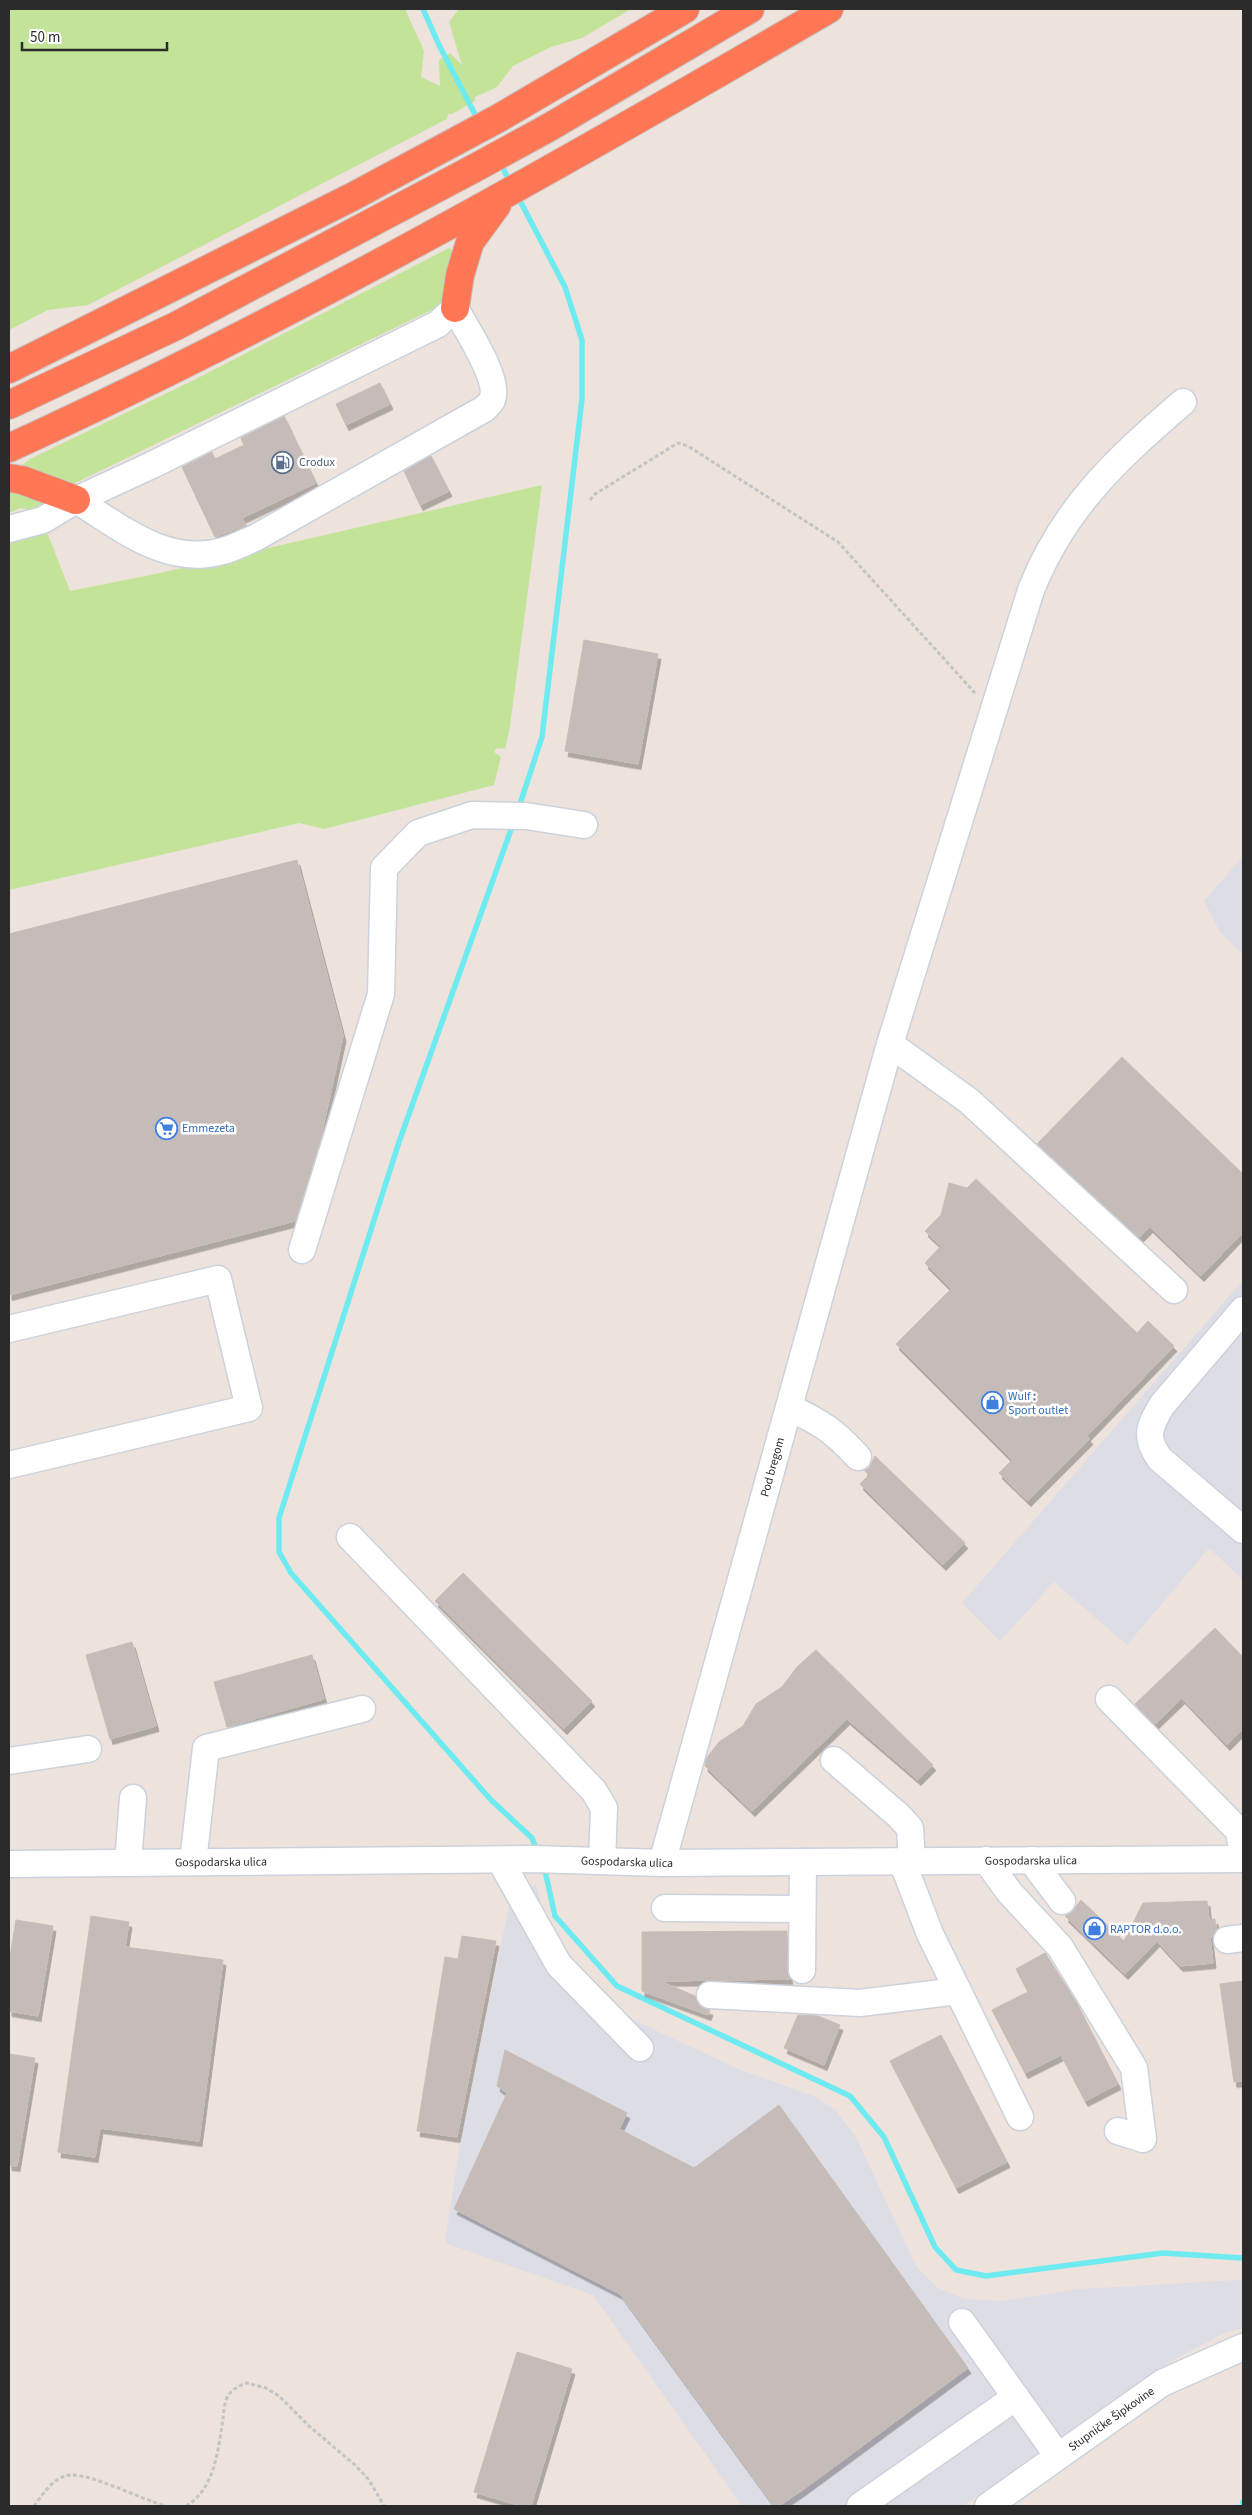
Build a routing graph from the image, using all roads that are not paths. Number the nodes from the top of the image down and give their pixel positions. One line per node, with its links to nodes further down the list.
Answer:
1 (685, 9): 6 (highway)
2 (750, 9): 8 (highway)
3 (829, 9): 4 (highway)
4 (502, 198): 5 (highway); 9 (highway)
5 (455, 308): 11 (street); 11 (street)
6 (9, 369)
7 (1183, 402): 14 (street, Pod bregom)
8 (9, 406)
9 (9, 448)
10 (9, 478): 11 (highway)
11 (76, 500): 12 (street)
12 (9, 529)
13 (584, 825): 15 (street)
14 (890, 1044): 16 (street); 19 (street, Pod bregom)
15 (302, 1250)
16 (1174, 1290)
17 (1243, 1310): 22 (street)
18 (9, 1329): 21 (street)
19 (790, 1408): 20 (street); 39 (street, Pod bregom)
20 (858, 1457)
21 (9, 1465)
22 (1243, 1530)
23 (350, 1536): 34 (street)
24 (1109, 1699): 30 (street)
25 (362, 1709): 36 (street)
26 (88, 1749): 28 (street)
27 (834, 1760): 35 (street)
28 (9, 1761)
29 (133, 1798): 38 (street)
30 (1243, 1857): 33 (street, Gospodarska ulica)
31 (500, 1860): 34 (street, Gospodarska ulica); 36 (street, Gospodarska ulica); 47 (street)
32 (986, 1860): 33 (street, Gospodarska ulica); 35 (street, Gospodarska ulica); 49 (street)
33 (1031, 1860): 41 (street)
34 (602, 1861): 39 (street, Gospodarska ulica)
35 (907, 1861): 37 (street, Gospodarska ulica); 45 (street)
36 (193, 1862): 38 (street, Gospodarska ulica)
37 (803, 1862): 39 (street, Gospodarska ulica); 43 (street)
38 (128, 1863): 40 (street, Gospodarska ulica)
39 (662, 1863)
40 (9, 1864)
41 (1062, 1901)
42 (665, 1908): 43 (street)
43 (802, 1909): 44 (street)
44 (802, 1970)
45 (958, 1991): 46 (street); 48 (street)
46 (710, 1995)
47 (640, 2048)
48 (1020, 2117)
49 (1118, 2131)
50 (962, 2322): 52 (street)
51 (1243, 2347): 53 (street, Stupničke Šipkovine)
52 (1016, 2397): 53 (street); 54 (street)
53 (1058, 2456): 55 (street, Stupničke Šipkovine)
54 (860, 2506)
55 (988, 2506)

